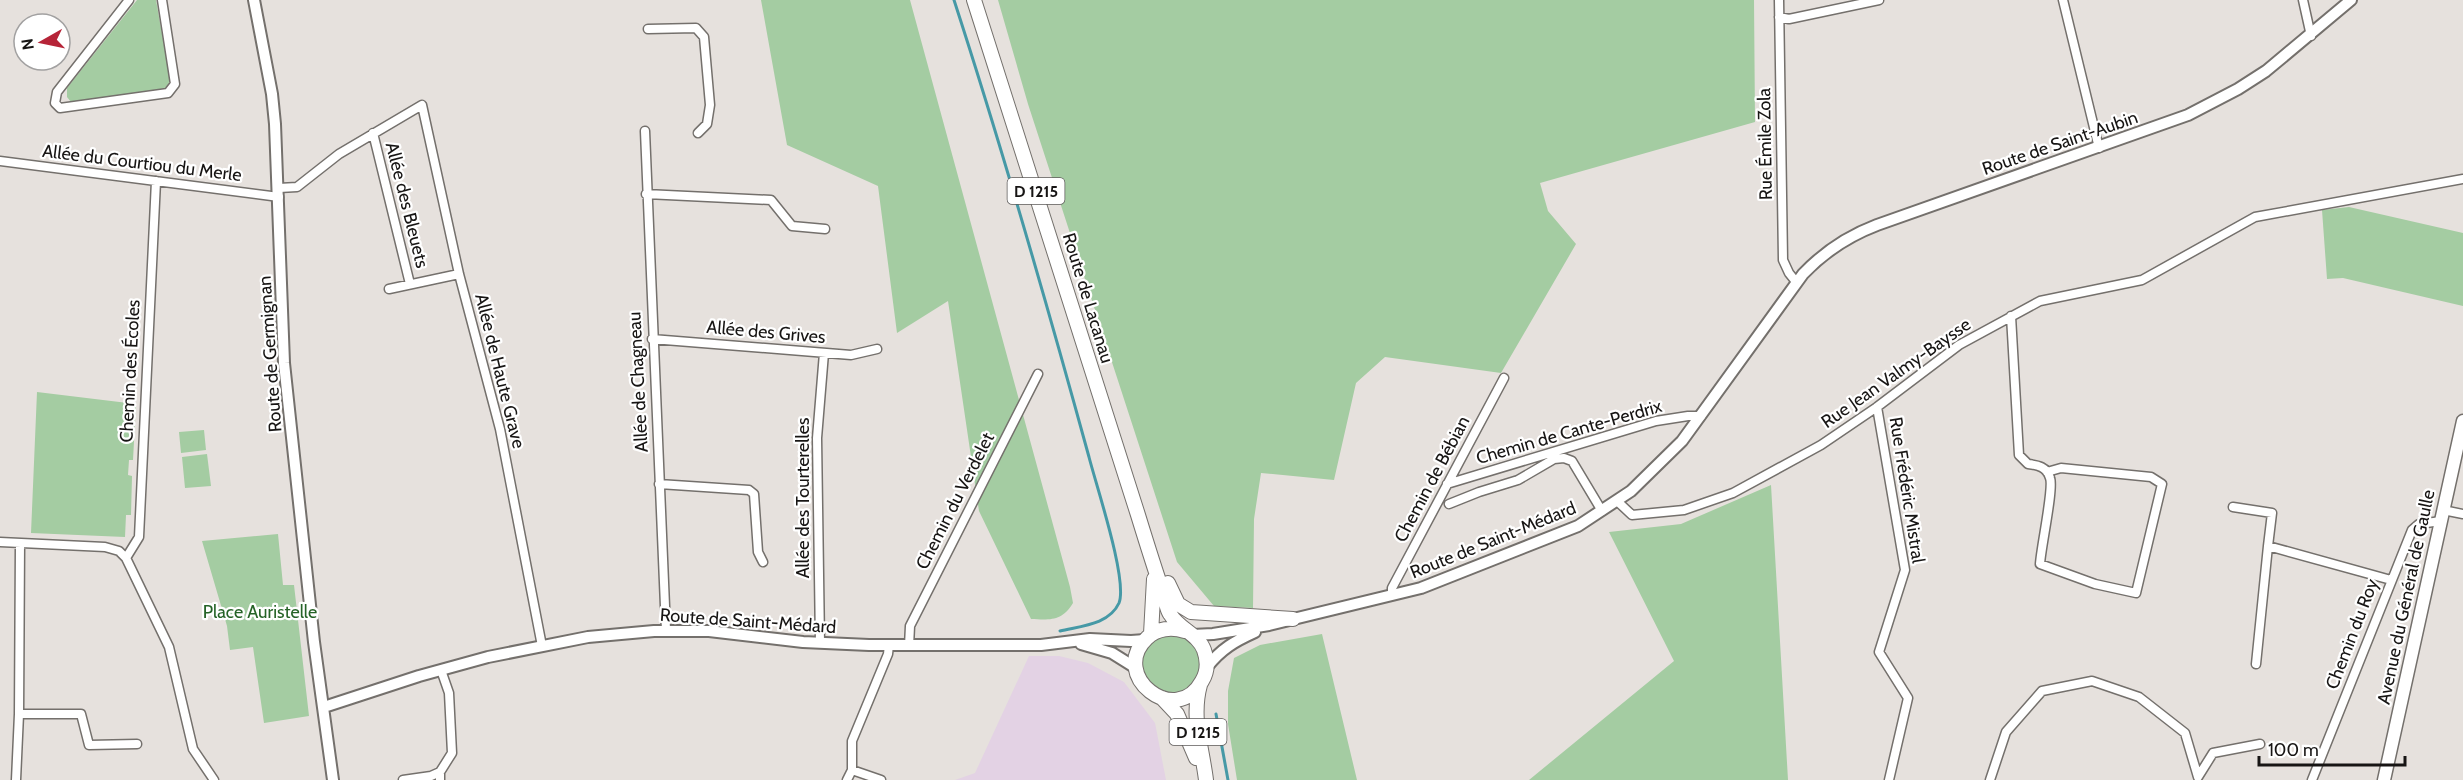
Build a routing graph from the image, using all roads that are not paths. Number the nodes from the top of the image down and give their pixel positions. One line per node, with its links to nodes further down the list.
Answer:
1 (129, 0): 2 (street)
2 (162, 0)
3 (254, 0): 20 (street, Route de Germignan)
4 (974, 0): 40 (main road, Route de Lacanau / D 1215)
5 (1779, 0): 10 (street, Rue Émile Zola)
6 (1879, 0): 10 (street)
7 (2063, 0): 16 (street)
8 (2303, 0): 12 (street)
9 (2351, 0): 12 (street, Route de Saint-Aubin)
10 (1779, 17): 24 (street, Rue Émile Zola)
11 (648, 29): 14 (street)
12 (2311, 36): 16 (street, Route de Saint-Aubin)
13 (645, 131): 21 (street, Allée de Chagneau)
14 (698, 132)
15 (373, 133): 20 (street); 23 (street, Allée de Haute Grave); 25 (street, Allée des Bleuets)
16 (2099, 148): 24 (street, Route de Saint-Aubin)
17 (0, 161): 19 (street, Allée du Courtiou du Merle)
18 (2463, 179): 28 (street, Rue Jean Valmy-Baysse)
19 (156, 181): 20 (street, Allée du Courtiou du Merle); 50 (street, Chemin des Écoles)
20 (279, 193): 71 (street, Route de Germignan)
21 (646, 194): 22 (street); 29 (street, Allée de Chagneau)
22 (825, 229)
23 (459, 274): 25 (street, Allée des Bleuets); 63 (street, Allée de Haute Grave)
24 (1797, 283): 27 (street, Route de Saint-Aubin)
25 (410, 284): 26 (street, Allée des Bleuets)
26 (389, 289)
27 (1779, 306): 35 (street, Route de Saint-Médard)
28 (2011, 316): 34 (street, Rue Jean Valmy-Baysse); 37 (street)
29 (652, 339): 31 (street, Allée des Grives); 38 (street, Allée de Chagneau)
30 (877, 349): 31 (street, Allée des Grives)
31 (824, 353): 61 (street, Allée des Tourterelles)
32 (1038, 374): 64 (street, Chemin du Verdelet)
33 (1504, 378): 39 (street, Chemin de Bébian)
34 (1877, 407): 41 (street, Rue Jean Valmy-Baysse); 85 (street, Rue Frédéric Mistral)
35 (1701, 416): 39 (street, Chemin de Cante-Perdrix); 41 (street, Route de Saint-Médard)
36 (2463, 421): 46 (main road, Avenue du Général de Gaulle)
37 (2047, 472): 37 (street)
38 (660, 484): 51 (street); 57 (street, Allée de Chagneau)
39 (1447, 484): 54 (street, Chemin de Bébian)
40 (1129, 486): 52 (main road, Route de Lacanau / D 1215); 55 (main road)
41 (1617, 501): 44 (street, Route de Saint-Médard)
42 (1449, 504): 44 (street)
43 (2233, 507): 49 (street)
44 (1602, 511): 54 (street, Route de Saint-Médard)
45 (2463, 514): 46 (street)
46 (2442, 516): 53 (street, Chemin du Roy); 88 (main road, Avenue du Général de Gaulle)
47 (0, 542): 48 (street)
48 (20, 543): 50 (street); 72 (street)
49 (2268, 546): 53 (street); 65 (street)
50 (126, 558): 79 (street)
51 (763, 562)
52 (1155, 574): 58 (main road, Route de Lacanau / D 1215); 59 (main road, Route de Lacanau / D 1215)
53 (2391, 580): 87 (street, Chemin du Roy)
54 (1392, 595): 55 (street, Route de Saint-Médard)
55 (1293, 619): 56 (street, Route de Saint-Médard)
56 (1269, 625): 58 (street, Route de Saint-Médard); 66 (street, Route de Saint-Médard)
57 (666, 630): 61 (street, Route de Saint-Médard); 63 (street, Route de Saint-Médard)
58 (1189, 633): 59 (main road); 66 (main road, Route de Lacanau)
59 (1148, 637): 60 (street, Route de Saint-Médard); 67 (main road, Route de Lacanau)
60 (1072, 642): 64 (street, Route de Saint-Médard); 67 (street, Route de Saint-Médard)
61 (820, 643): 62 (street, Route de Saint-Médard)
62 (889, 645): 64 (street, Route de Saint-Médard); 75 (street)
63 (542, 646): 68 (street, Route de Saint-Médard)
64 (909, 646)
65 (2256, 664)
66 (1207, 667): 69 (main road)
67 (1136, 668): 70 (main road)
68 (441, 670): 71 (street, Route de Saint-Médard); 76 (street)
69 (1200, 685): 70 (main road); 84 (main road, D 1215)
70 (1162, 698): 84 (main road, D 1215)
71 (324, 707): 80 (street)
72 (20, 714): 73 (street); 78 (street)
73 (138, 744)
74 (2260, 744): 77 (street)
75 (852, 770): 82 (street); 83 (street)
76 (440, 776): 81 (street)
77 (2198, 779): 86 (street)
78 (16, 780)
79 (214, 780)
80 (333, 780)
81 (403, 780)
82 (847, 780)
83 (881, 780)
84 (1204, 780)
85 (1889, 780)
86 (1990, 780)
87 (2312, 780)
88 (2384, 780)

